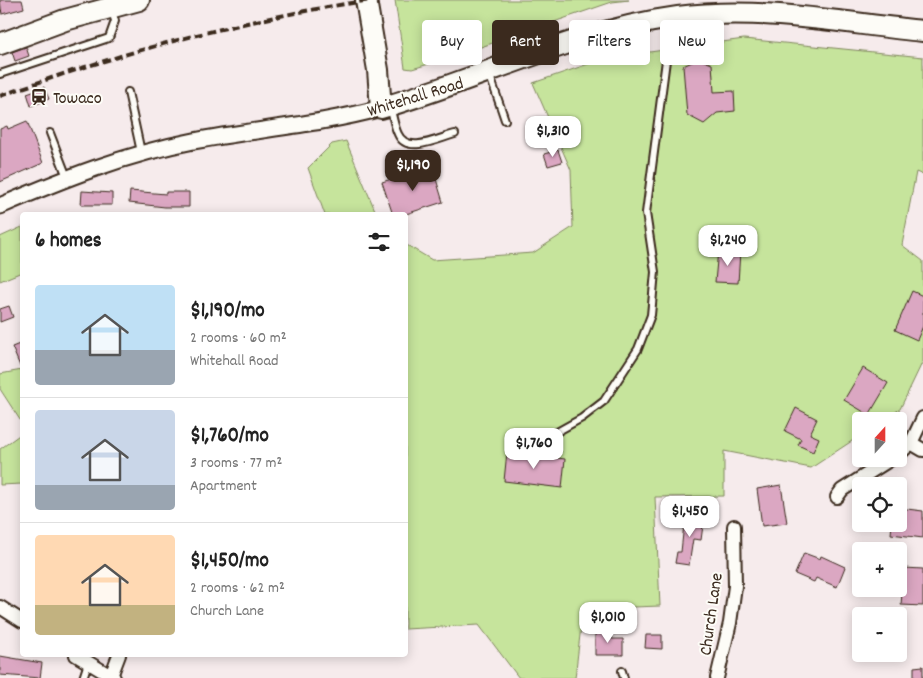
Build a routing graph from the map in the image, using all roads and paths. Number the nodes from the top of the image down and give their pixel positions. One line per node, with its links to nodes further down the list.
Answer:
1 (138, 0): 3 (main road)
2 (366, 0): 10 (main road)
3 (105, 5): 6 (main road); 8 (lane)
4 (672, 18): 5 (main road, Whitehall Road); 7 (main road, Whitehall Road); 18 (lane)
5 (923, 31)
6 (0, 44)
7 (489, 72): 10 (main road, Whitehall Road); 11 (lane)
8 (0, 74)
9 (128, 92): 14 (lane)
10 (385, 107): 13 (lane); 14 (street, Whitehall Road)
11 (505, 120)
12 (50, 133): 15 (lane)
13 (455, 134)
14 (141, 152): 15 (street, Whitehall Road)
15 (67, 177): 16 (street, Whitehall Road)
16 (0, 206)
17 (923, 418): 19 (street)
18 (555, 433)
19 (911, 443): 20 (street); 21 (street)
20 (908, 446)
21 (923, 450)
22 (877, 468): 23 (street)
23 (837, 497)
24 (734, 526): 34 (street, Church Lane)
25 (0, 607): 26 (street)
26 (20, 620)
27 (79, 657): 29 (street)
28 (118, 657): 31 (street)
29 (88, 662): 31 (street); 32 (lane)
30 (622, 671): 33 (lane)
31 (113, 677)
32 (83, 678)
33 (624, 678)
34 (717, 678)

